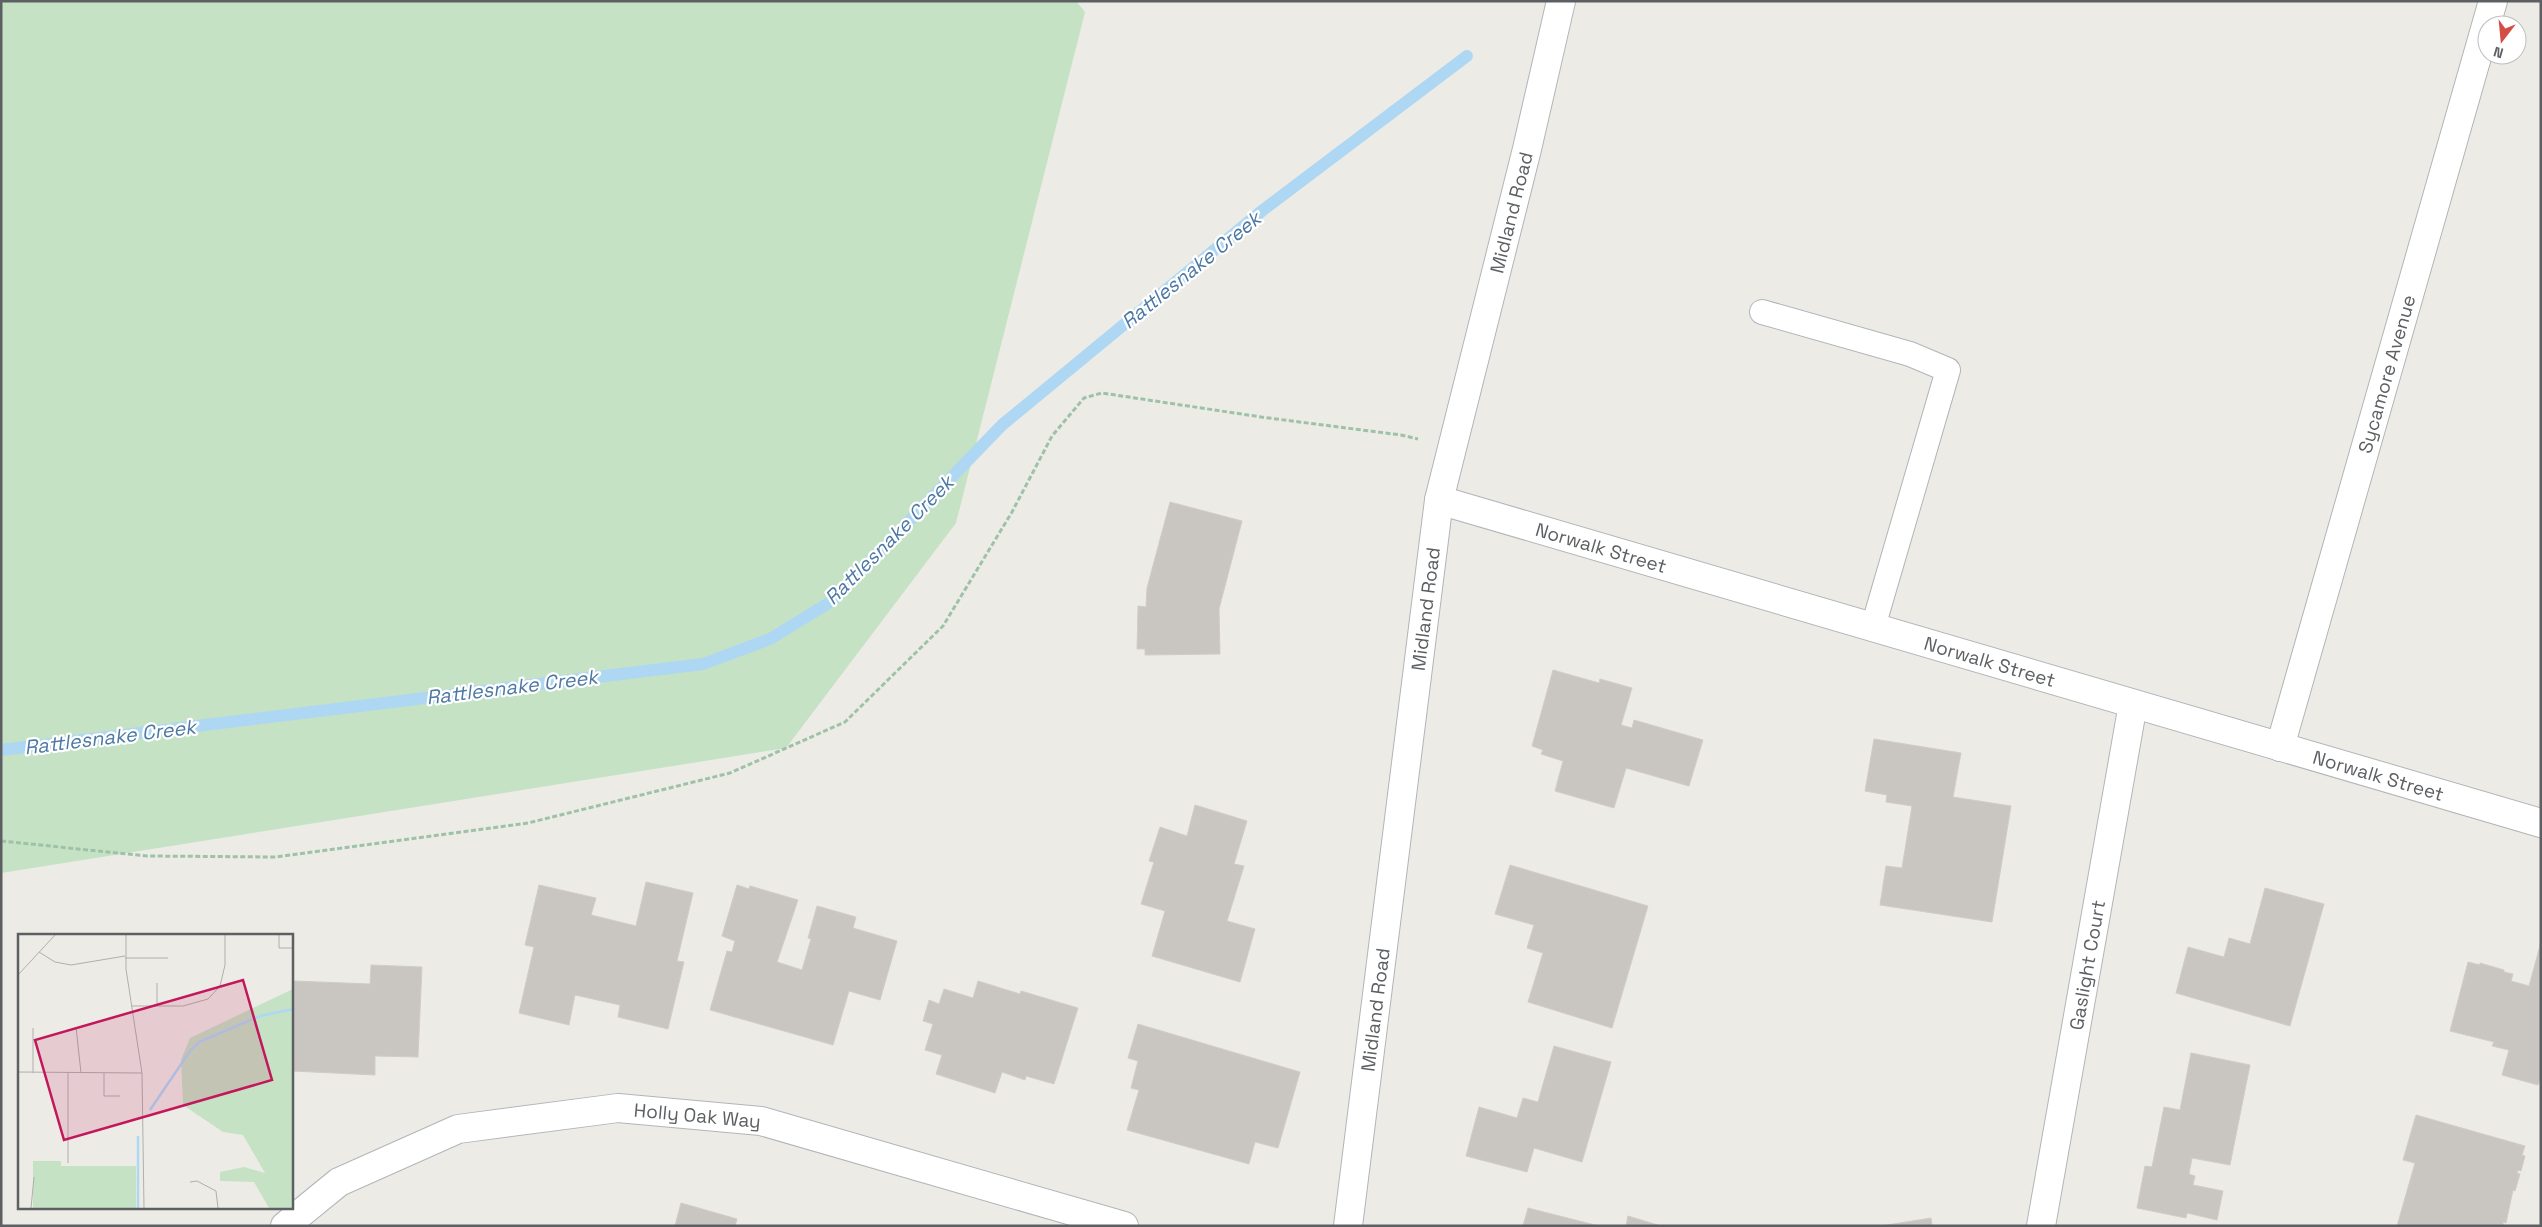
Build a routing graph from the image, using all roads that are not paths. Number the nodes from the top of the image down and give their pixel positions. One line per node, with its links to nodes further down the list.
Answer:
1 (1562, 1): 4 (street, Midland Road)
2 (2493, 1): 7 (street, Sycamore Avenue)
3 (1762, 312): 5 (lane)
4 (1439, 500): 5 (street, Norwalk Street); 12 (street, Midland Road)
5 (1872, 627): 6 (street, Norwalk Street)
6 (2133, 704): 7 (street, Norwalk Street); 13 (street, Gaslight Court)
7 (2280, 747): 8 (street, Norwalk Street)
8 (2541, 824)
9 (1054, 1216): 10 (street, Holly Oak Way); 11 (street, Holly Oak Way)
10 (285, 1226)
11 (1124, 1226)
12 (1348, 1226)
13 (2041, 1226)

